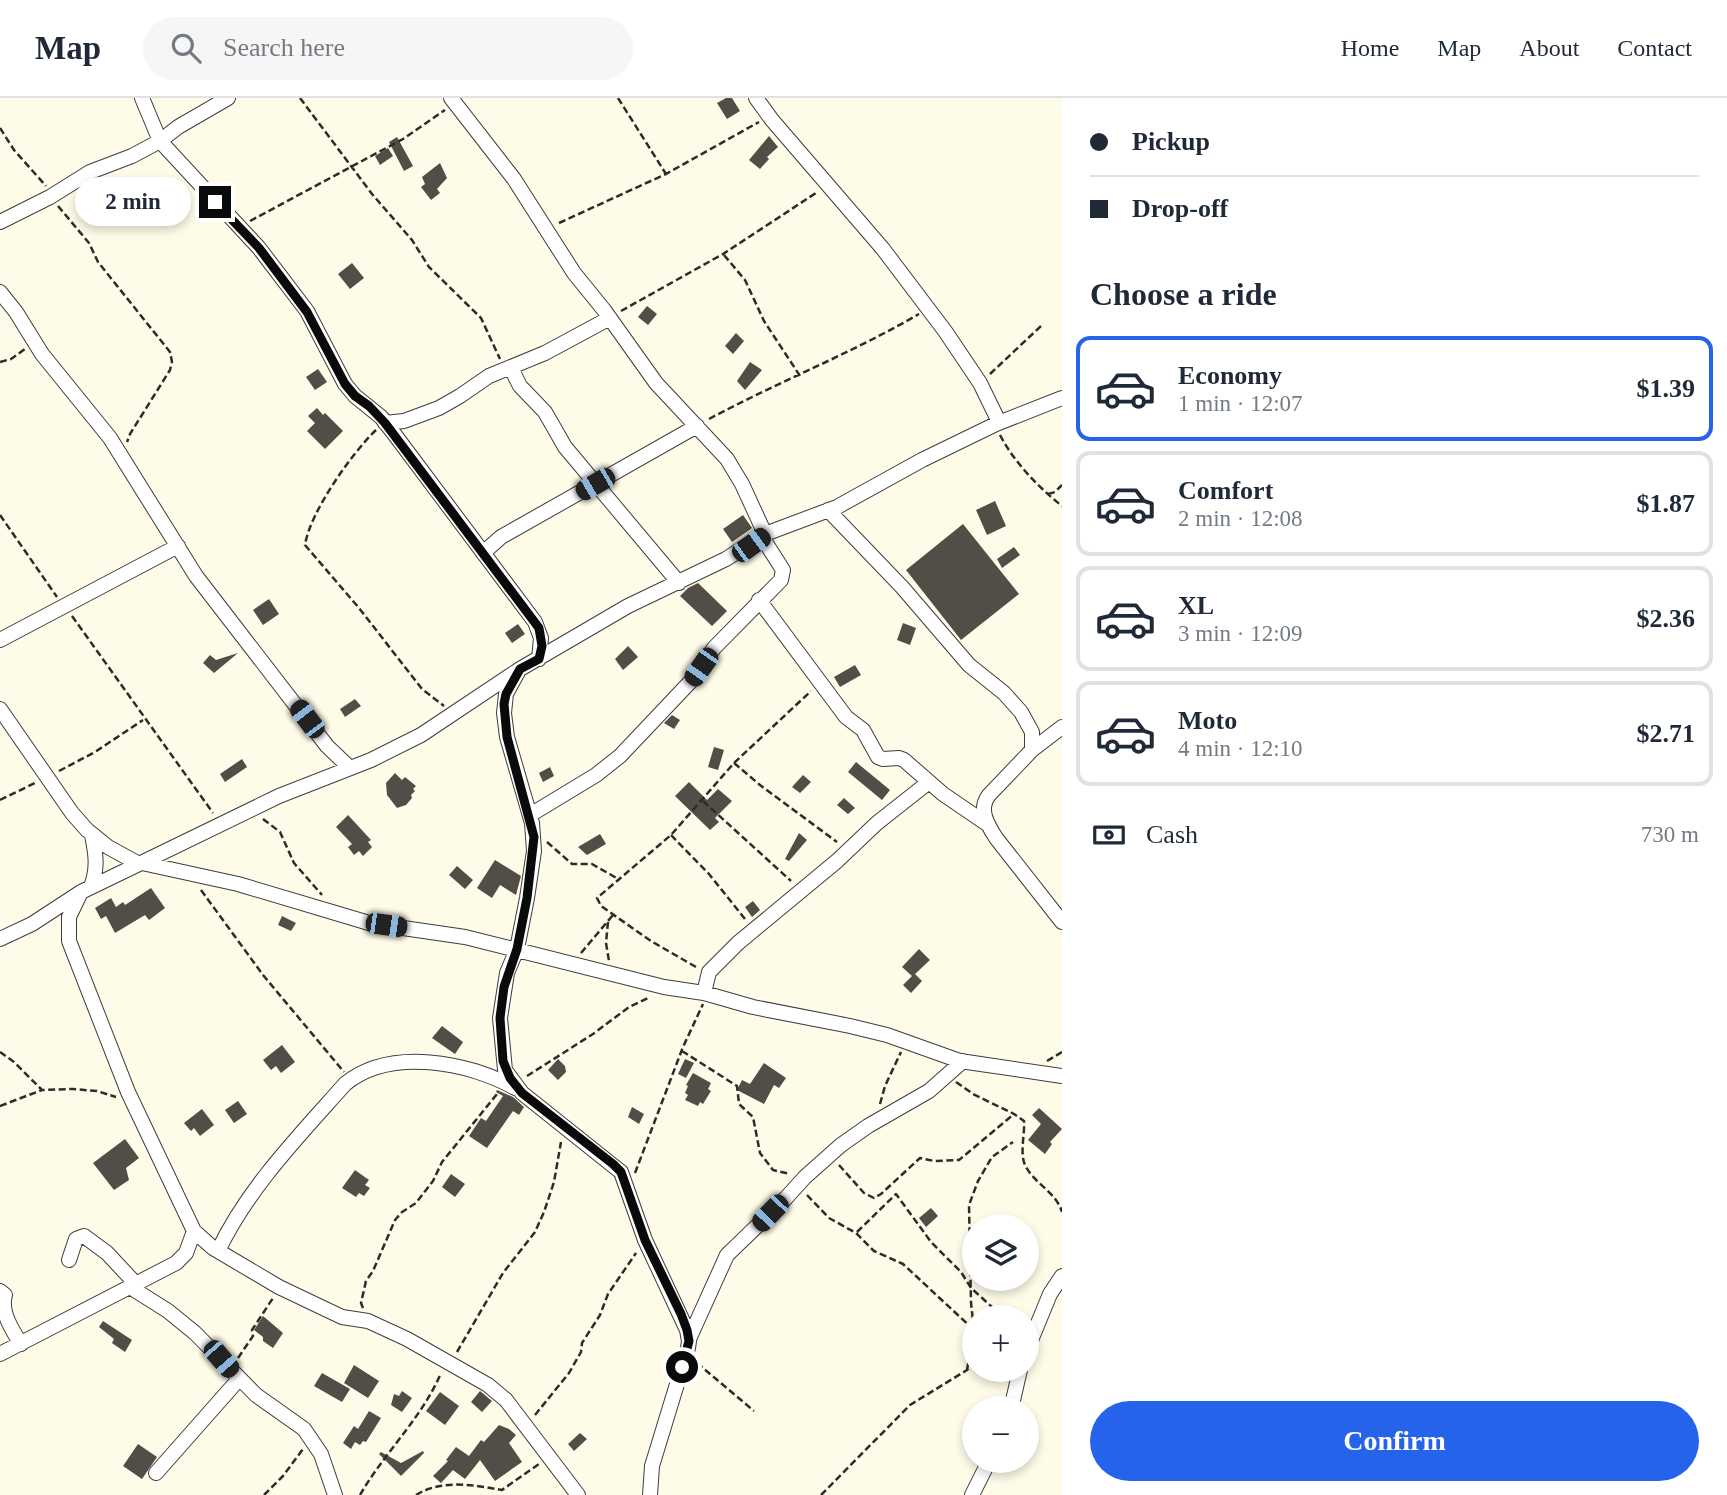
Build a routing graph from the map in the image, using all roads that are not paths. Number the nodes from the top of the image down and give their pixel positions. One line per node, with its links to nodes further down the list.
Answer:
1 (142, 98): 5 (street)
2 (228, 98): 5 (street)
3 (756, 98): 12 (street)
4 (453, 101): 8 (street)
5 (160, 141): 6 (street); 11 (street)
6 (0, 222)
7 (0, 292): 17 (street)
8 (610, 318): 9 (street); 13 (street)
9 (511, 368): 11 (street); 14 (street)
10 (1062, 398): 12 (street)
11 (385, 423): 18 (street)
12 (997, 423): 15 (street)
13 (697, 426): 14 (street); 16 (street)
14 (595, 484): 18 (street); 19 (street)
15 (828, 510): 16 (street); 28 (street)
16 (764, 535): 19 (street); 20 (street)
17 (178, 546): 22 (street); 29 (street)
18 (483, 552): 21 (street)
19 (678, 583): 23 (street)
20 (759, 600): 30 (street); 31 (street)
21 (539, 628): 23 (street); 24 (street)
22 (0, 640)
23 (567, 643): 24 (street)
24 (539, 659): 25 (street)
25 (520, 669): 29 (street); 31 (street)
26 (0, 709): 33 (street)
27 (1062, 727): 28 (street)
28 (1031, 750): 32 (street)
29 (350, 768): 34 (street)
30 (929, 782): 32 (street); 39 (street)
31 (531, 819): 38 (street)
32 (987, 824): 36 (street)
33 (92, 835): 34 (street); 35 (street)
34 (140, 863): 35 (street); 38 (street)
35 (86, 890): 37 (street); 43 (street)
36 (1062, 922)
37 (0, 939)
38 (517, 949): 39 (street); 42 (street)
39 (705, 994): 40 (street)
40 (963, 1061): 41 (street); 50 (street)
41 (1062, 1076)
42 (513, 1085): 44 (street); 50 (street)
43 (194, 1231): 44 (street); 47 (street)
44 (218, 1251): 57 (street)
45 (69, 1260): 47 (street)
46 (1062, 1276): 49 (street)
47 (133, 1285): 51 (street); 53 (street)
48 (0, 1291): 51 (street)
49 (1039, 1321)
50 (689, 1339): 58 (street)
51 (20, 1344): 52 (street)
52 (0, 1354)
53 (235, 1374): 54 (street); 56 (street)
54 (156, 1473)
55 (983, 1473): 59 (street)
56 (335, 1495)
57 (578, 1495)
58 (650, 1495)
59 (972, 1495)

